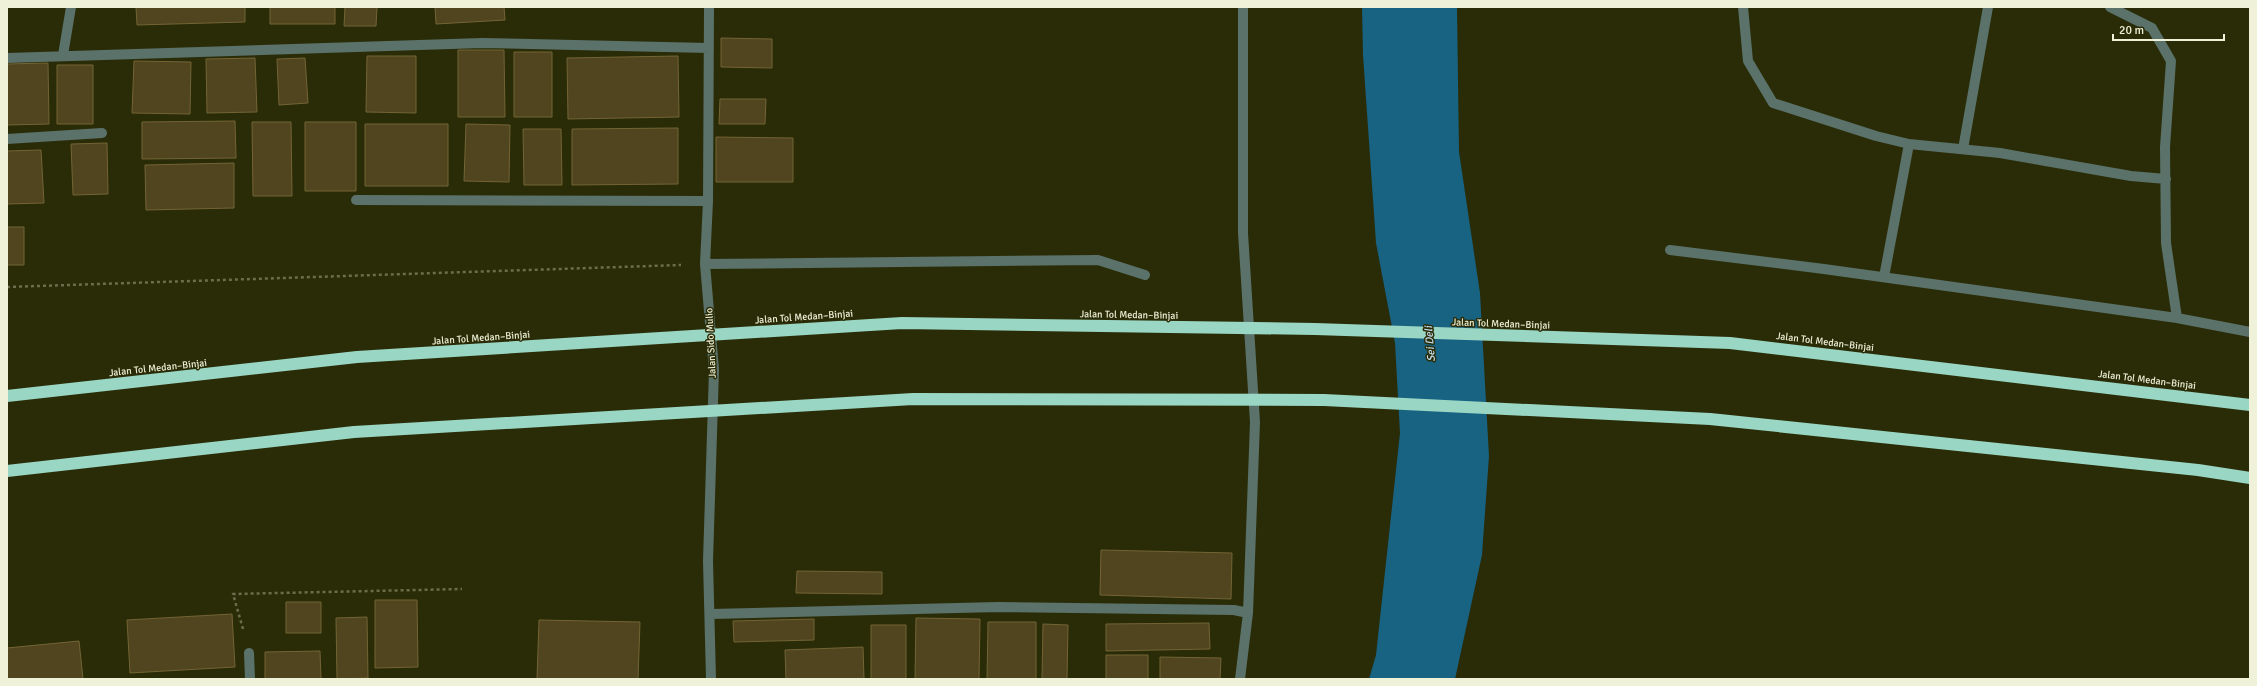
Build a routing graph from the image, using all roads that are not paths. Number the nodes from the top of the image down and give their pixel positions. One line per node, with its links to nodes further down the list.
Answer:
1 (71, 7): 8 (street)
2 (709, 7): 7 (street, Jalan Sido Mulio)
3 (1243, 7): 27 (street)
4 (1743, 7): 12 (street)
5 (1988, 7): 13 (street)
6 (2110, 7): 14 (street)
7 (709, 48): 8 (street); 16 (street, Jalan Sido Mulio)
8 (64, 55): 9 (street)
9 (7, 58)
10 (102, 133): 11 (street)
11 (7, 139)
12 (1909, 144): 13 (street); 20 (street)
13 (1964, 149): 14 (street)
14 (2166, 179): 21 (street)
15 (356, 200): 16 (street)
16 (708, 201): 18 (street, Jalan Sido Mulio)
17 (1670, 250): 20 (street)
18 (705, 264): 19 (street); 28 (street, Jalan Sido Mulio)
19 (1145, 275)
20 (1884, 277): 21 (street)
21 (2177, 318): 22 (street)
22 (2250, 332)
23 (7, 396): 24 (highway, Jalan Tol Medan–Binjai, bridge)
24 (2250, 406)
25 (7, 471): 26 (highway, bridge)
26 (2250, 478)
27 (1248, 613): 28 (street); 32 (street)
28 (711, 614): 31 (street, Jalan Sido Mulio)
29 (249, 653): 30 (street)
30 (250, 679)
31 (711, 679)
32 (1240, 679)

